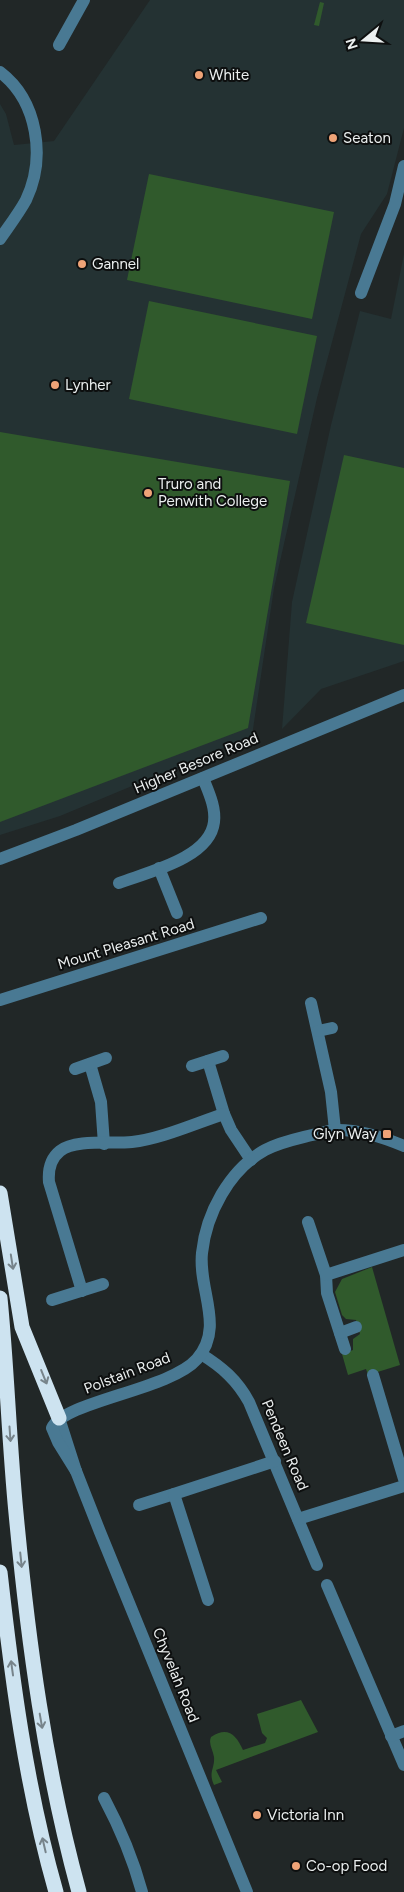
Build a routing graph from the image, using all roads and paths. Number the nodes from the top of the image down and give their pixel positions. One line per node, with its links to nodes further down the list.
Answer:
1 (84, 0): 2 (street)
2 (59, 45)
3 (0, 72): 5 (street)
4 (404, 166): 6 (street)
5 (0, 239)
6 (361, 293)
7 (404, 695): 8 (street, Higher Besore Road)
8 (203, 778): 9 (street, Higher Besore Road); 10 (street)
9 (0, 859)
10 (159, 868): 11 (street); 12 (street)
11 (119, 883)
12 (177, 912)
13 (262, 918): 14 (street, Mount Pleasant Road)
14 (0, 1000)
15 (311, 1003): 17 (street)
16 (332, 1028): 17 (street)
17 (318, 1031): 25 (street)
18 (223, 1056): 20 (street)
19 (106, 1058): 21 (street)
20 (208, 1061): 22 (street); 24 (street)
21 (90, 1064): 23 (street); 26 (street)
22 (192, 1066)
23 (75, 1069)
24 (224, 1114): 26 (street); 28 (street)
25 (335, 1130): 27 (street, Polstain Road); 28 (street, Polstain Road)
26 (104, 1144): 34 (street)
27 (404, 1146)
28 (251, 1160): 40 (street, Polstain Road)
29 (0, 1193): 42 (highway, one-way to 42)
30 (308, 1222): 32 (street)
31 (404, 1250): 32 (street)
32 (326, 1275): 38 (street)
33 (103, 1284): 34 (street)
34 (82, 1290): 36 (street)
35 (0, 1298): 58 (highway, one-way to 58)
36 (52, 1300)
37 (356, 1328): 38 (street)
38 (340, 1333): 39 (street)
39 (345, 1349)
40 (201, 1354): 42 (street, Polstain Road); 43 (street, Pendeen Road)
41 (373, 1376): 44 (street)
42 (56, 1423): 60 (street, Chyvelah Road)
43 (275, 1461): 46 (street); 48 (street, Pendeen Road)
44 (404, 1479)
45 (404, 1486): 48 (street)
46 (174, 1494): 47 (street); 52 (street)
47 (139, 1505)
48 (298, 1518): 49 (street, Pendeen Road)
49 (317, 1564)
50 (0, 1572): 57 (highway, one-way to 50)
51 (327, 1585): 54 (street)
52 (208, 1600)
53 (404, 1731): 54 (street)
54 (391, 1736): 55 (street)
55 (404, 1765)
56 (104, 1798): 59 (street)
57 (56, 1892)
58 (79, 1892)
59 (142, 1892)
60 (247, 1892)

